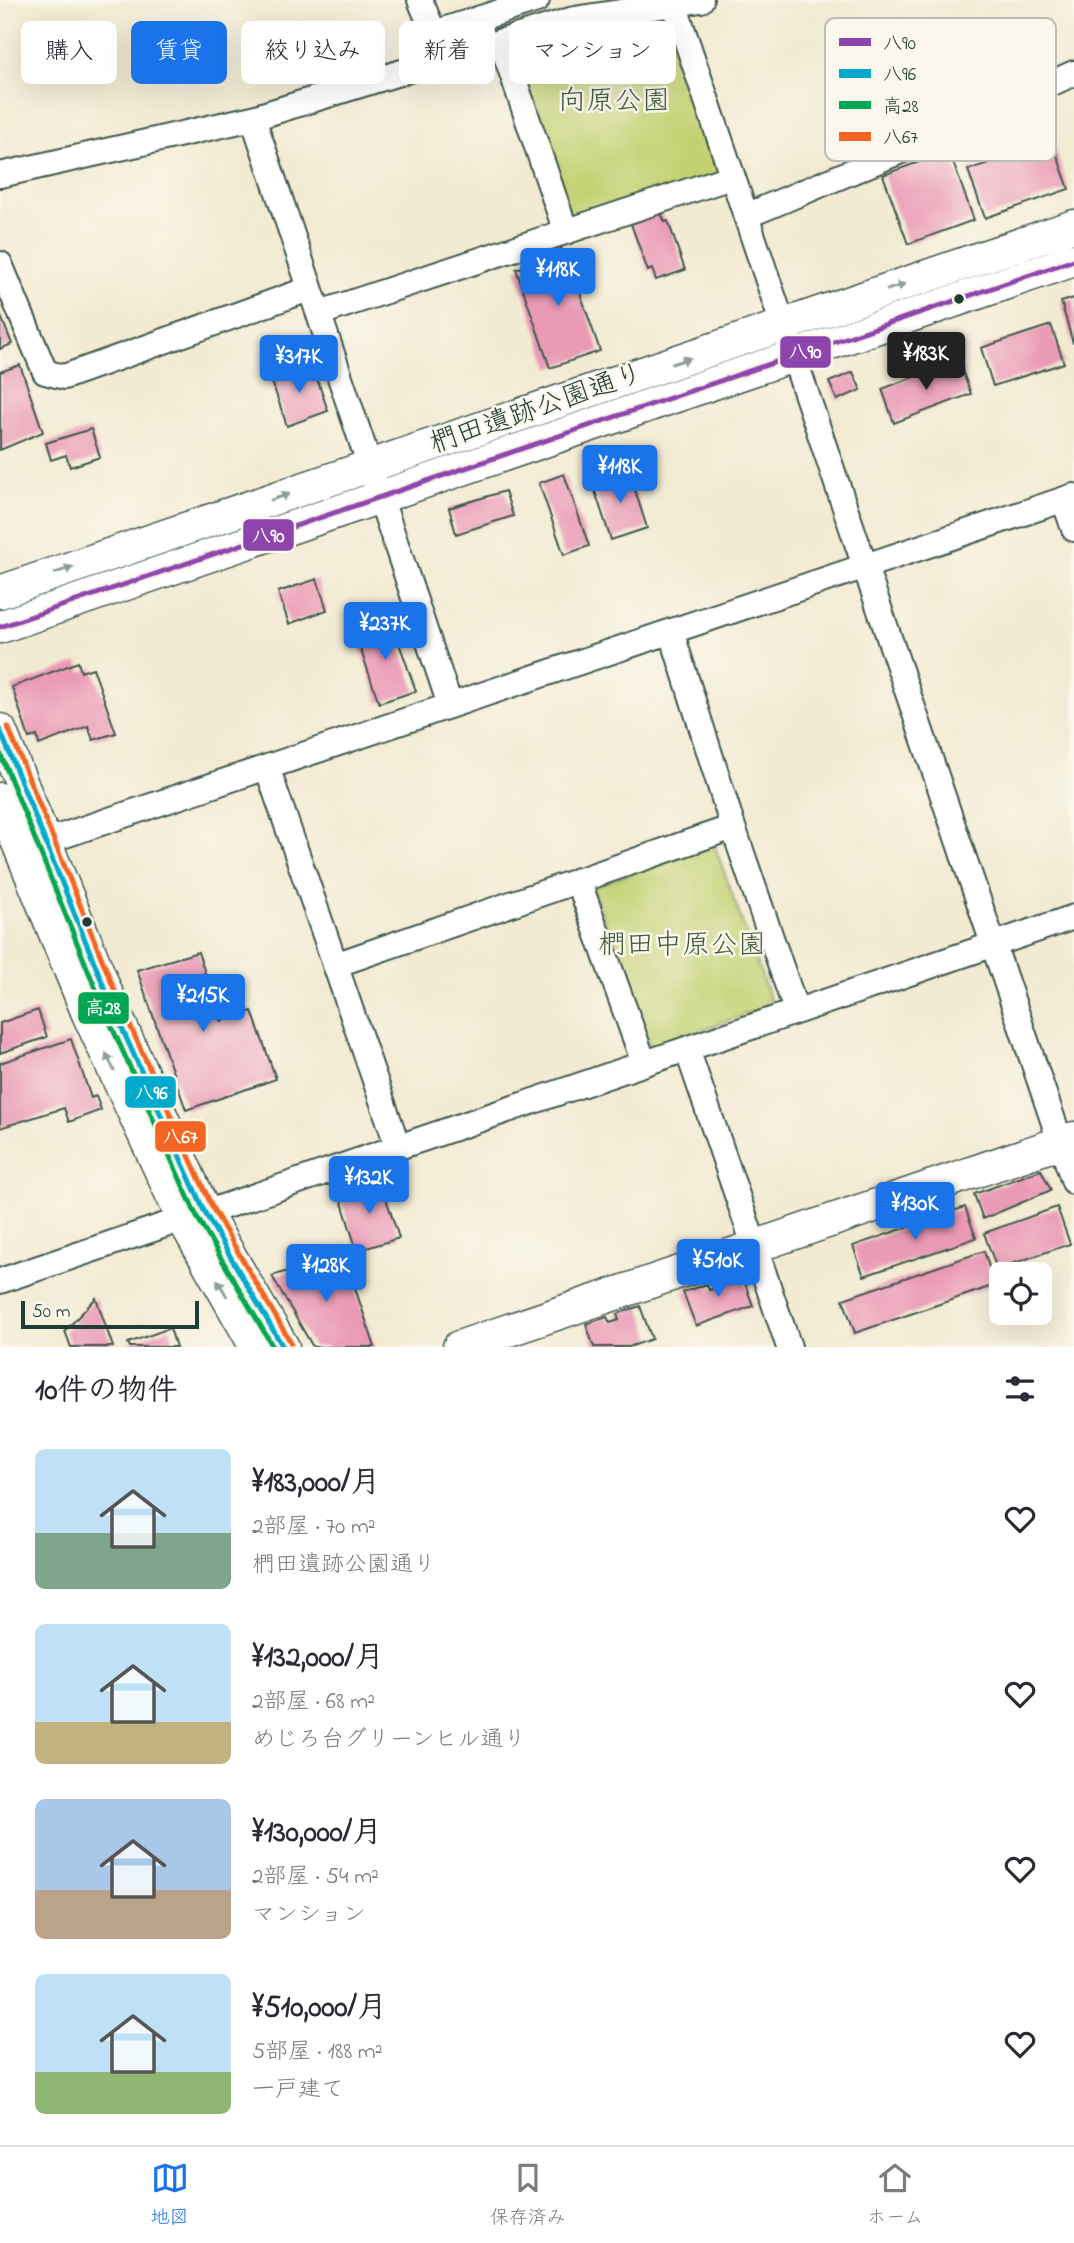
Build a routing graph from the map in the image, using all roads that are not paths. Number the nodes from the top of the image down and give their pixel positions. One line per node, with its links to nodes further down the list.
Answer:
1 (420, 0): 2 (street)
2 (537, 0)
3 (701, 0): 4 (street)
4 (674, 4): 5 (street); 11 (street)
5 (501, 41): 8 (street); 14 (street)
6 (1074, 73): 7 (street)
7 (1056, 81)
8 (253, 118): 10 (street); 17 (street)
9 (877, 161): 12 (street)
10 (0, 175)
11 (731, 177): 12 (street); 14 (street)
12 (746, 216): 19 (street)
13 (1074, 226): 19 (street, 椚田遺跡公園通り, one-way to 13)
14 (566, 232): 18 (street)
15 (1074, 260): 20 (street, 椚田遺跡公園通り)
16 (0, 264): 17 (street)
17 (309, 289): 18 (street)
18 (320, 313): 21 (street)
19 (783, 325): 20 (street); 21 (street, 椚田遺跡公園通り, one-way to 19)
20 (794, 357): 22 (street, 椚田遺跡公園通り); 25 (street)
21 (371, 467): 22 (street); 26 (street, 椚田遺跡公園通り, one-way to 21)
22 (381, 496): 27 (street, 椚田遺跡公園通り); 29 (street)
23 (1069, 498): 24 (street); 25 (street)
24 (1074, 529)
25 (863, 565): 28 (street); 37 (street)
26 (0, 592)
27 (0, 627)
28 (671, 631): 29 (street); 33 (street)
29 (450, 705): 31 (street)
30 (0, 730): 34 (street)
31 (267, 767): 34 (street); 38 (street)
32 (0, 799): 34 (street)
33 (733, 827): 35 (street); 39 (street)
34 (23, 849): 45 (street)
35 (578, 880): 38 (street); 41 (street)
36 (1074, 916): 37 (street)
37 (993, 944): 39 (street); 42 (street)
38 (335, 965): 43 (street)
39 (796, 1010): 40 (street)
40 (687, 1049): 41 (street); 46 (street)
41 (644, 1063): 43 (street)
42 (1067, 1140): 44 (street); 46 (street)
43 (398, 1147): 45 (street)
44 (1074, 1182)
45 (194, 1216): 47 (street); 48 (street, one-way to 45); 49 (street)
46 (756, 1246): 50 (street); 51 (street)
47 (0, 1281)
48 (256, 1347)
49 (283, 1347)
50 (459, 1347)
51 (789, 1347)

